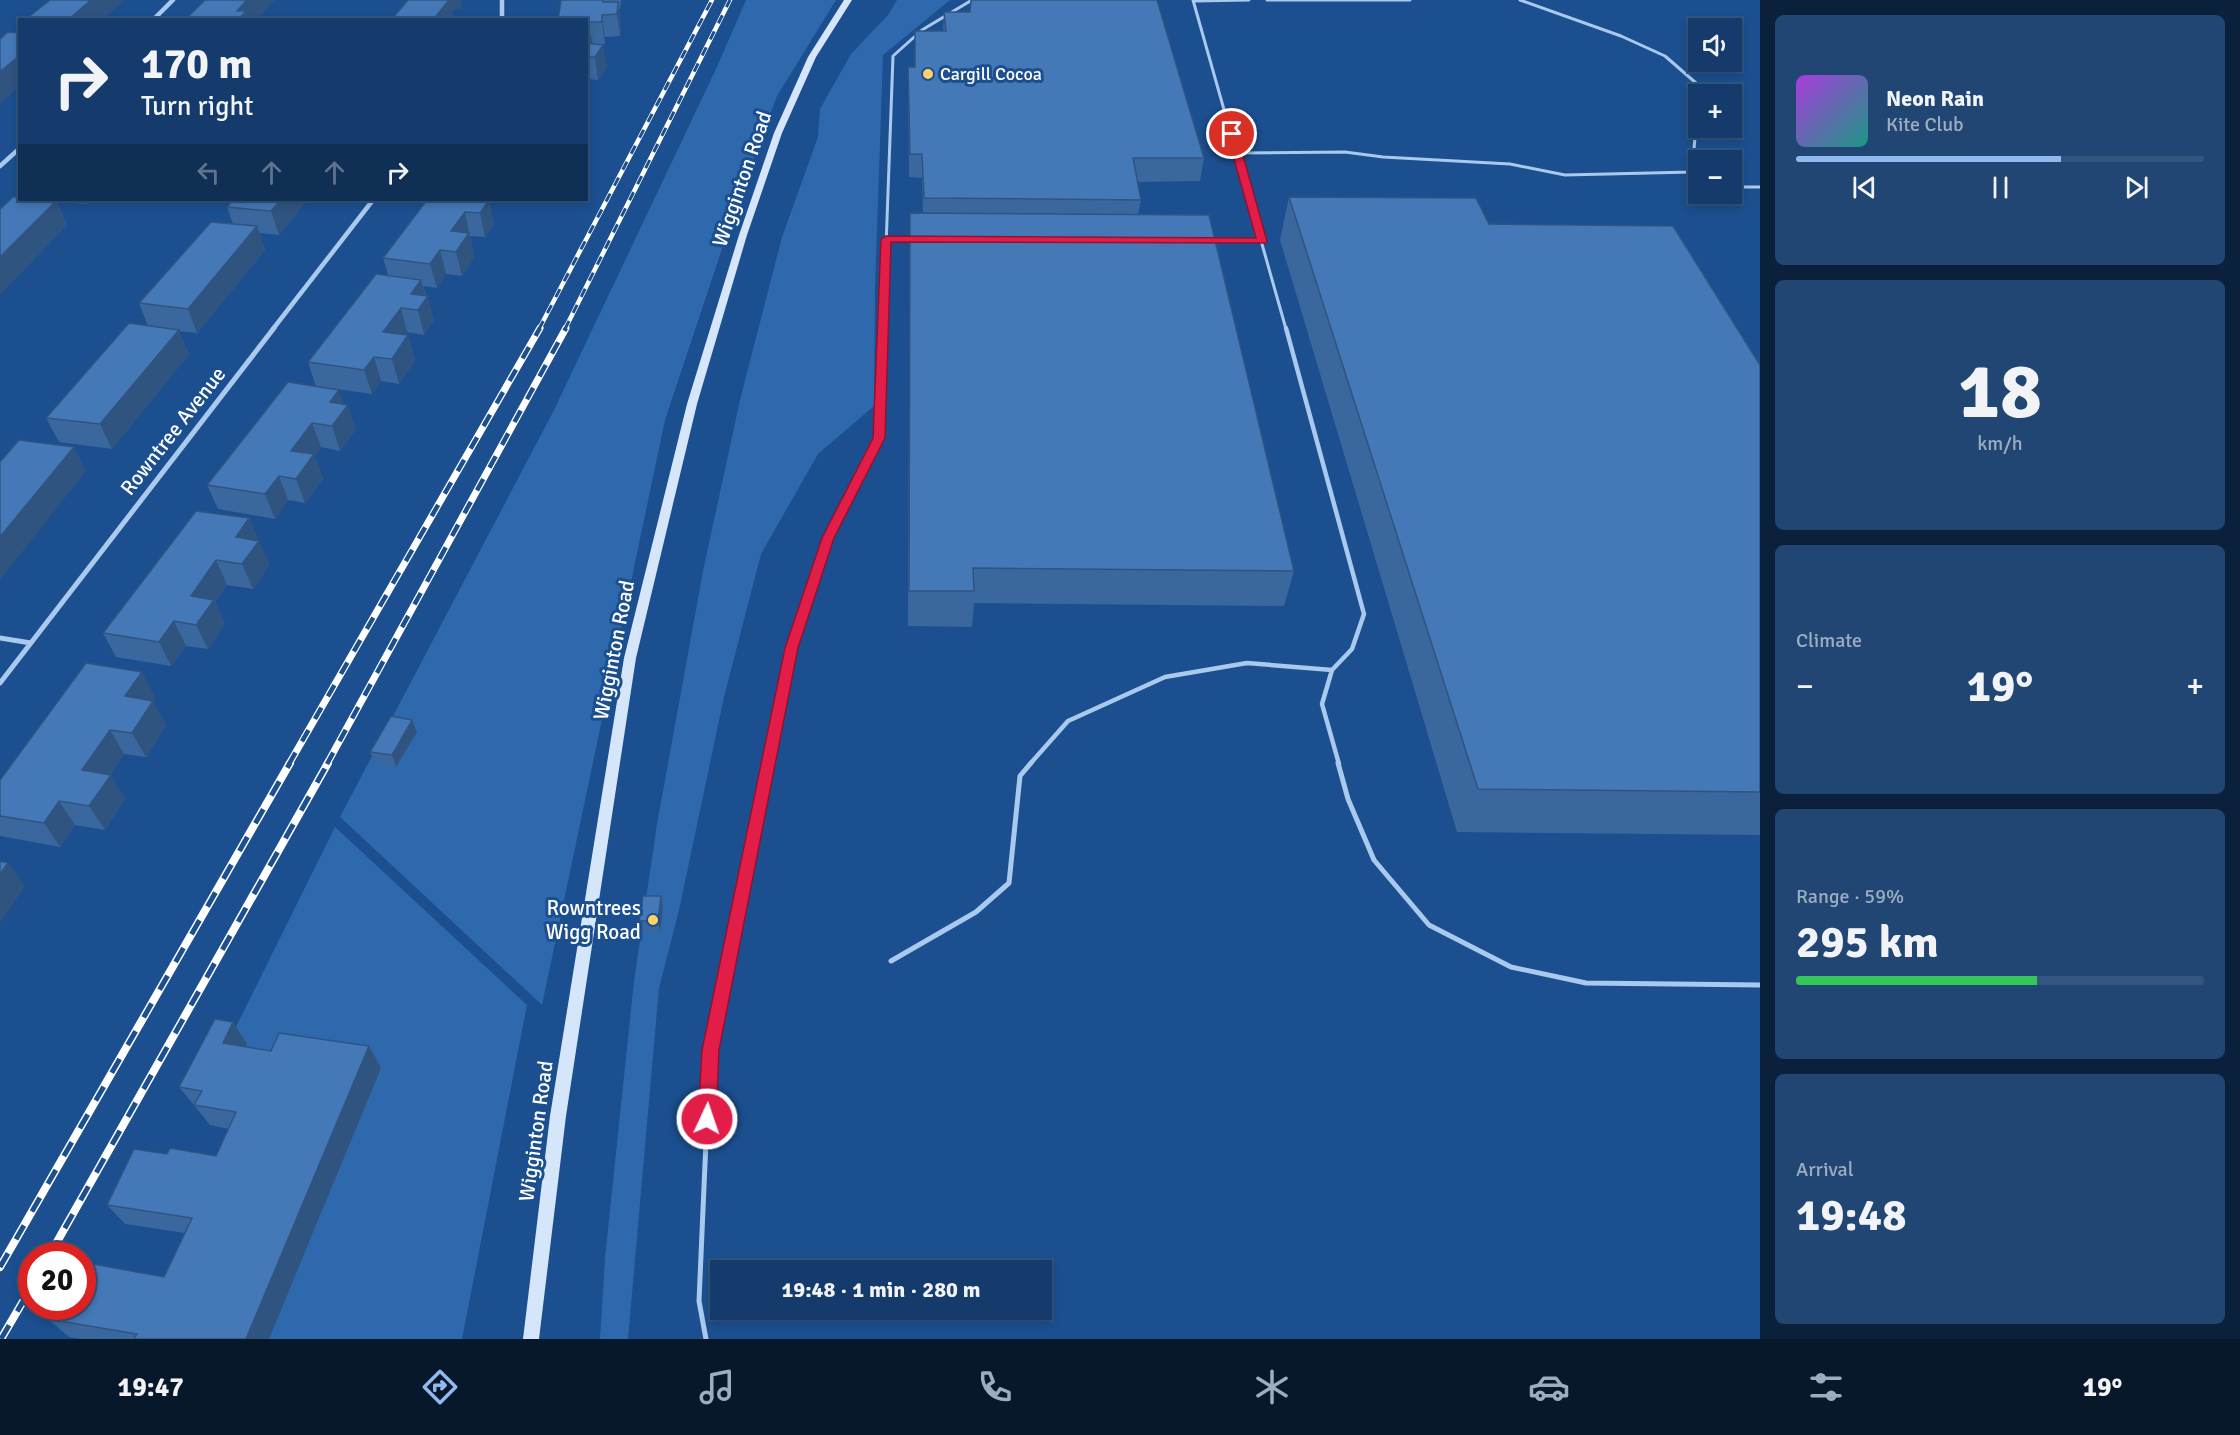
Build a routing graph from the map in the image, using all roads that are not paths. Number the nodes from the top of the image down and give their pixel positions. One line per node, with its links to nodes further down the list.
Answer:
1 (173, 0): 10 (street)
2 (502, 0): 11 (street)
3 (848, 0): 30 (main road, Wigginton Road)
4 (972, 0): 20 (lane)
5 (1193, 0): 6 (lane); 14 (lane)
6 (1249, 0)
7 (1267, 0): 8 (lane)
8 (1410, 0)
9 (1520, 0): 13 (lane)
10 (155, 18)
11 (502, 18)
12 (18, 149): 15 (street)
13 (1694, 150)
14 (1238, 153): 16 (lane); 23 (lane)
15 (0, 166)
16 (1688, 172)
17 (1742, 187): 18 (lane)
18 (1760, 187)
19 (372, 201): 25 (street, Rowntree Avenue)
20 (886, 239): 21 (lane); 31 (lane)
21 (921, 239)
22 (1203, 240): 23 (lane)
23 (1262, 241): 26 (lane)
24 (0, 638): 25 (street)
25 (31, 643): 27 (street, Rowntree Avenue)
26 (1332, 670): 28 (lane); 29 (lane)
27 (0, 683)
28 (891, 961)
29 (1760, 985)
30 (531, 1339)
31 (706, 1339)

